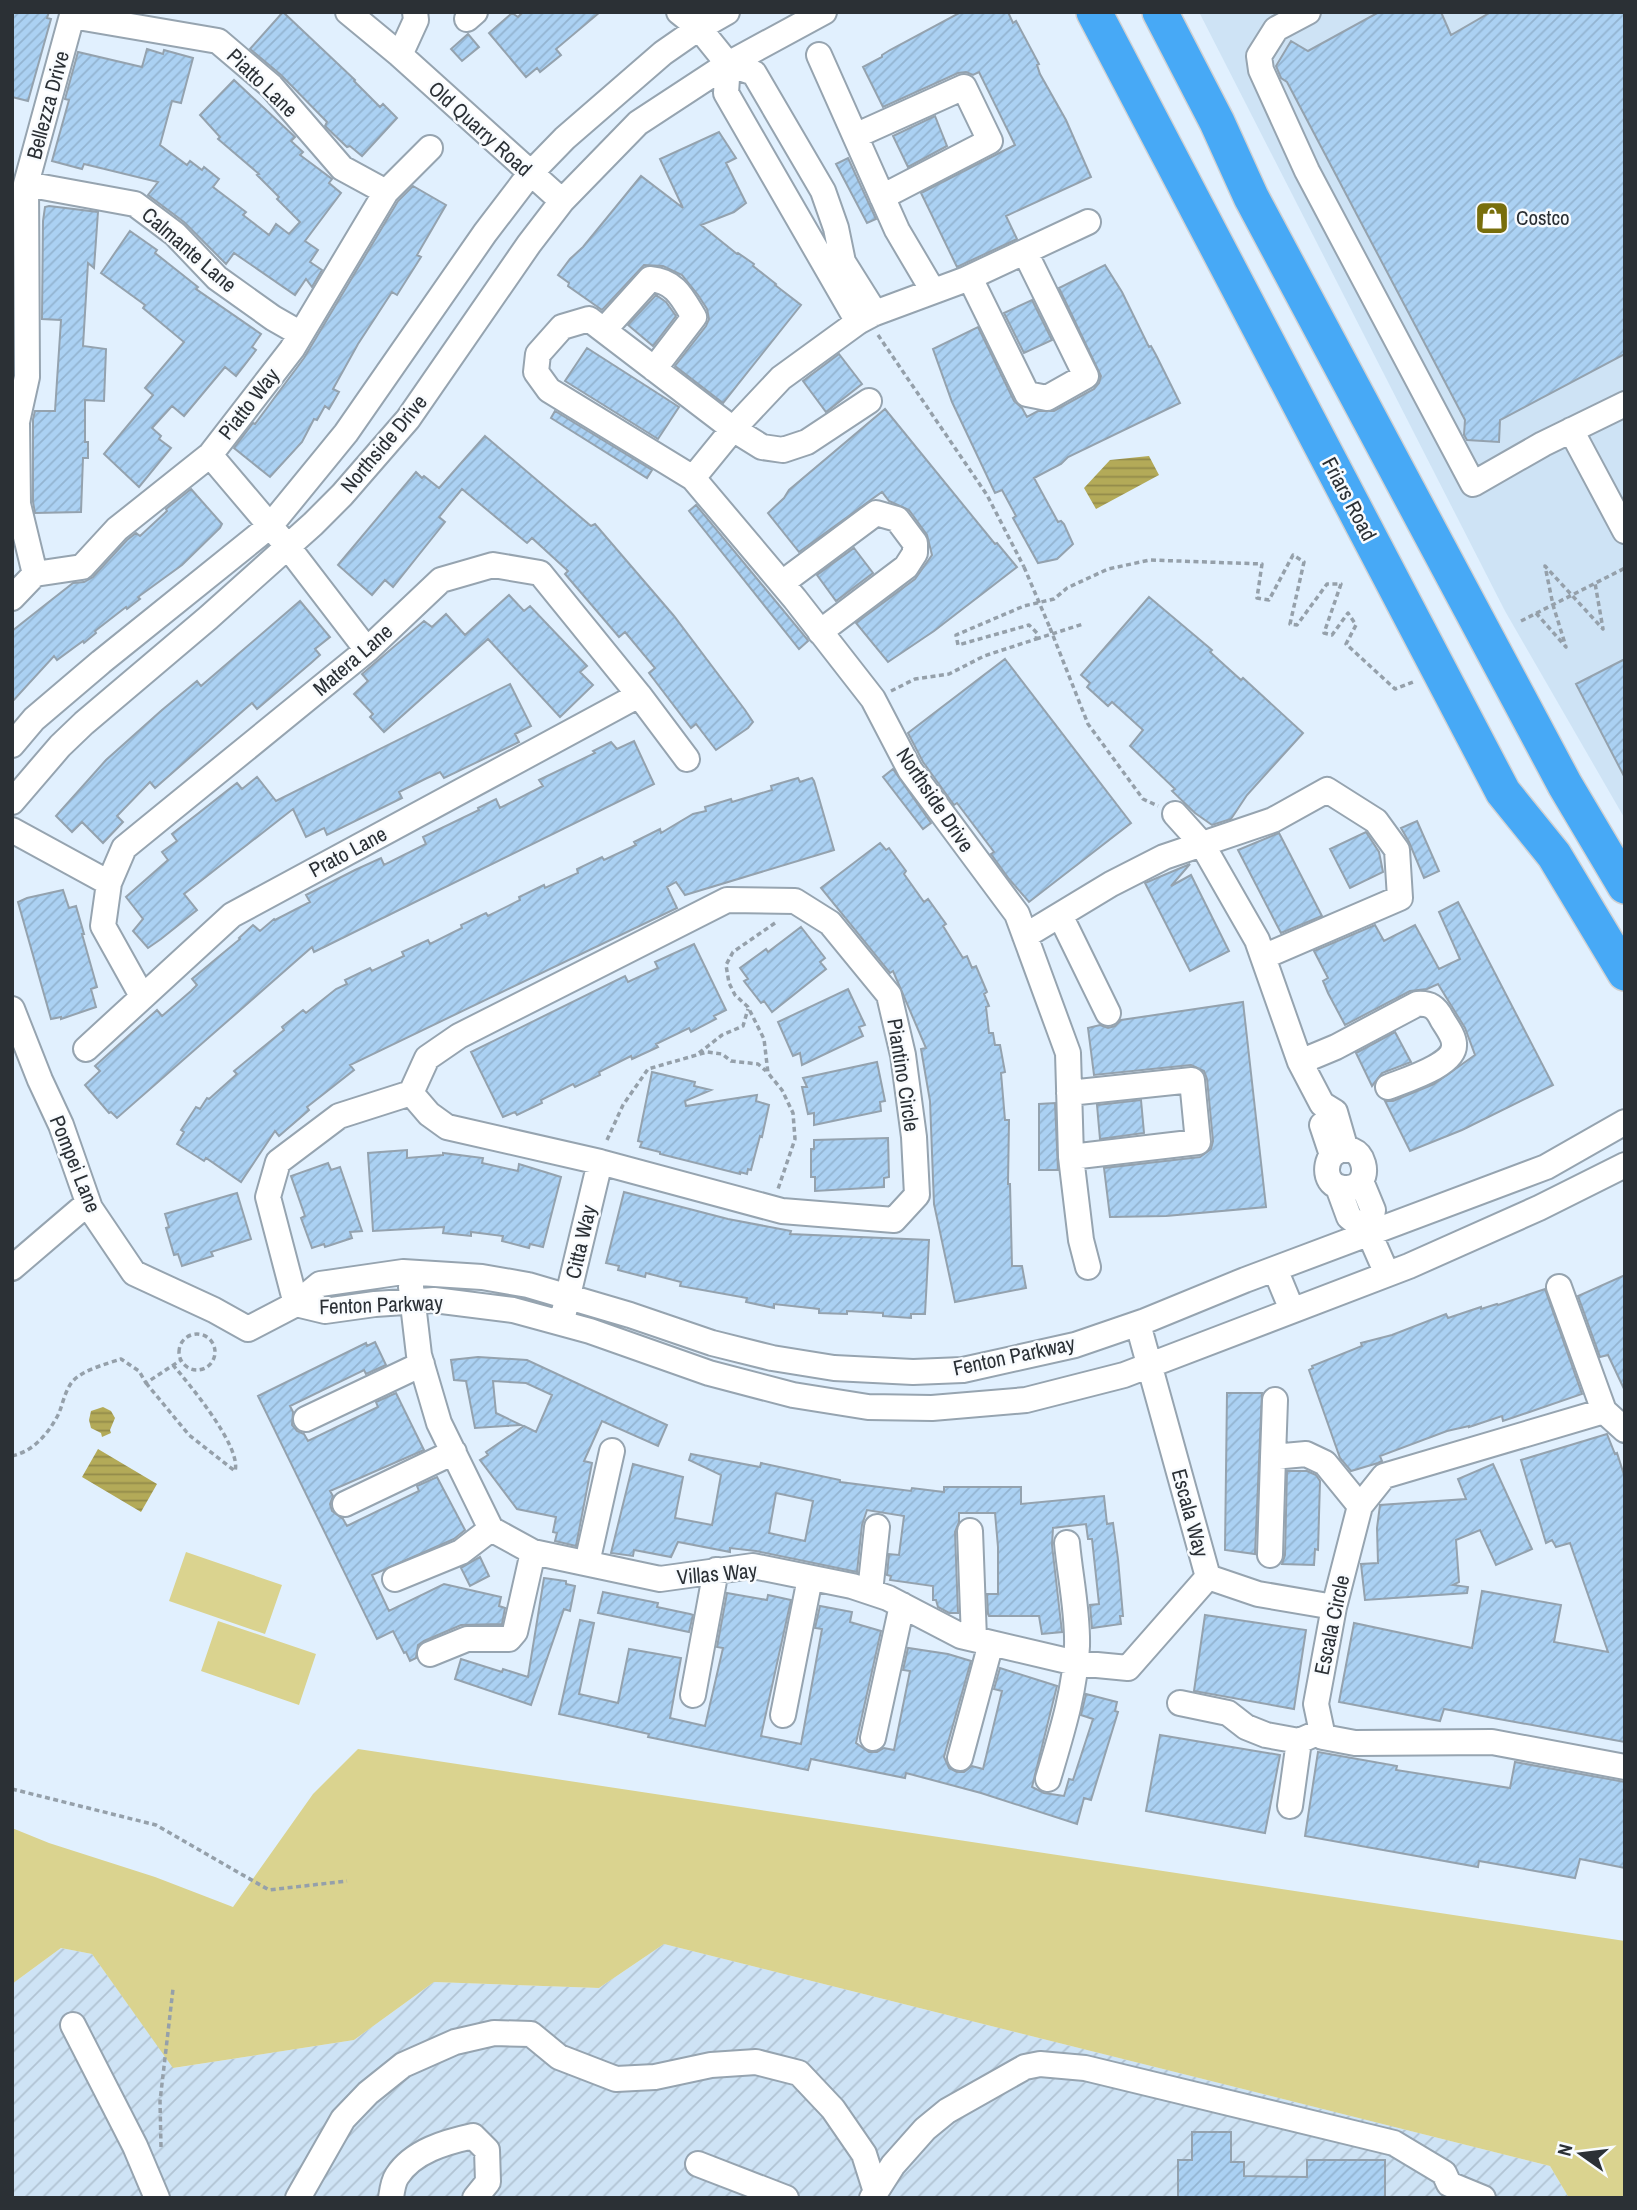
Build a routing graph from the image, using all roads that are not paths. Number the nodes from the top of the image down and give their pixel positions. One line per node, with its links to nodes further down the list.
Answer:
1 (348, 12): 11 (street, Old Quarry Road)
2 (415, 12): 11 (street)
3 (679, 12): 10 (street)
4 (727, 12): 10 (street, Northside Drive)
5 (824, 12): 13 (street, Northside Drive)
6 (1094, 12): 61 (highway, Friars Road)
7 (1160, 12): 57 (highway)
8 (1308, 12): 38 (street)
9 (72, 14): 19 (street, Bellezza Drive); 20 (street, Piatto Lane)
10 (699, 28): 13 (street); 18 (street, Northside Drive)
11 (400, 55): 18 (street, Old Quarry Road)
12 (819, 55): 14 (street)
13 (728, 64): 16 (street); 17 (street); 22 (street, Northside Drive)
14 (855, 136): 21 (street); 21 (street)
15 (430, 148): 20 (street, Piatto Way)
16 (801, 153): 17 (street); 24 (street)
17 (773, 173): 25 (street)
18 (530, 174): 22 (street, Old Quarry Road); 32 (street, Northside Drive)
19 (26, 184): 31 (street, Calmante Lane); 44 (street, Bellezza Drive)
20 (386, 192): 31 (street, Piatto Way)
21 (882, 197): 28 (street)
22 (562, 201): 34 (street, Northside Drive)
23 (1087, 222): 26 (street)
24 (837, 234): 25 (street); 29 (street)
25 (816, 249): 29 (street)
26 (1025, 252): 27 (street); 27 (street)
27 (970, 278): 28 (street)
28 (933, 291): 29 (street)
29 (866, 318): 37 (street)
30 (604, 330): 33 (street, Northside Drive); 33 (street); 40 (street, Northside Drive)
31 (301, 334): 39 (street, Piatto Way)
32 (404, 351): 34 (street); 41 (street, Northside Drive)
33 (654, 369): 37 (street, Northside Drive)
34 (440, 374): 43 (street, Northside Drive)
35 (869, 401): 37 (street, Northside Drive)
36 (1625, 404): 38 (street)
37 (733, 429): 40 (street)
38 (1571, 430): 42 (street)
39 (210, 455): 41 (street); 44 (street, Piatto Way)
40 (692, 478): 45 (street, Northside Drive)
41 (270, 526): 43 (street); 50 (street, Northside Drive)
42 (1625, 531)
43 (288, 547): 48 (street); 52 (street, Northside Drive)
44 (34, 574): 46 (street)
45 (782, 583): 47 (street, Northside Drive); 47 (street)
46 (12, 598)
47 (820, 632): 59 (street, Northside Drive)
48 (367, 650): 49 (street, Matera Lane); 56 (street, Matera Lane)
49 (639, 695): 51 (street, Matera Lane); 62 (street, Prato Lane)
50 (12, 745)
51 (687, 759)
52 (12, 802)
53 (1175, 814): 55 (street)
54 (12, 830): 56 (street)
55 (1202, 844): 58 (street); 60 (street); 60 (street)
56 (109, 883): 62 (street, Matera Lane)
57 (1625, 886)
58 (1060, 915): 59 (street); 64 (street)
59 (1025, 936): 69 (street, Northside Drive)
60 (1263, 957): 66 (street)
61 (1625, 972)
62 (142, 996): 65 (street, Prato Lane)
63 (12, 1009): 76 (street, Pompei Lane)
64 (1108, 1013)
65 (86, 1049)
66 (1300, 1062): 67 (street); 71 (street)
67 (1388, 1087)
68 (411, 1093): 73 (street, Piantino Circle); 73 (street, Piantino Circle); 86 (street)
69 (1069, 1093): 72 (street, Northside Drive); 72 (street)
70 (1625, 1122): 77 (street, Fenton Parkway)
71 (1339, 1152): 75 (street); 75 (street)
72 (1071, 1157): 78 (street, Northside Drive)
73 (600, 1162): 84 (street, Citta Way)
74 (1625, 1165): 82 (street, Fenton Parkway)
75 (1350, 1184): 77 (street)
76 (88, 1203): 79 (street); 90 (street, Pompei Lane)
77 (1369, 1233): 80 (street, Fenton Parkway); 82 (street)
78 (1088, 1267)
79 (12, 1268)
80 (1275, 1269): 87 (street); 89 (street, Fenton Parkway)
81 (410, 1273): 84 (street, Fenton Parkway); 85 (street); 86 (street, Fenton Parkway)
82 (1387, 1274): 87 (street, Fenton Parkway)
83 (1559, 1287): 94 (street)
84 (568, 1297): 88 (street, Citta Way); 89 (street, Fenton Parkway)
85 (412, 1301): 86 (street, Fenton Parkway); 88 (street, Fenton Parkway); 91 (street)
86 (296, 1304): 90 (street, Fenton Parkway)
87 (1292, 1310): 92 (street, Fenton Parkway)
88 (561, 1323): 92 (street, Fenton Parkway)
89 (1138, 1324): 92 (street, Escala Way)
90 (248, 1329)
91 (422, 1364): 95 (street); 98 (street)
92 (1149, 1365): 110 (street, Escala Way)
93 (1275, 1400): 99 (street)
94 (1604, 1411): 96 (street); 101 (street, Escala Circle)
95 (306, 1419)
96 (1625, 1430)
97 (612, 1451): 108 (street)
98 (454, 1452): 100 (street); 103 (street)
99 (1273, 1457): 101 (street); 107 (street)
100 (345, 1503)
101 (1360, 1506): 115 (street, Escala Circle)
102 (877, 1527): 113 (street)
103 (491, 1529): 106 (street, Villas Way); 112 (street)
104 (971, 1531): 116 (street)
105 (1067, 1543): 118 (street)
106 (533, 1552): 108 (street, Villas Way); 117 (street)
107 (1270, 1555)
108 (587, 1563): 109 (street, Villas Way)
109 (716, 1570): 111 (street, Villas Way); 119 (street)
110 (1208, 1577): 115 (street, Escala Way); 118 (street, Villas Way)
111 (810, 1578): 113 (street, Villas Way); 121 (street)
112 (396, 1579)
113 (870, 1592): 114 (street, Villas Way)
114 (902, 1605): 116 (street, Villas Way); 123 (street)
115 (1334, 1607): 122 (street, Escala Circle)
116 (983, 1641): 118 (street, Villas Way); 125 (street)
117 (430, 1654)
118 (1076, 1663): 127 (street)
119 (693, 1695)
120 (1180, 1703): 124 (street)
121 (783, 1715)
122 (1322, 1731): 124 (street); 126 (street)
123 (873, 1738)
124 (1299, 1741): 128 (street)
125 (960, 1758)
126 (1625, 1767)
127 (1048, 1779)
128 (1290, 1806)
129 (73, 2025): 131 (street)
130 (698, 2164): 136 (street)
131 (154, 2191)
132 (874, 2195): 133 (street); 137 (street)
133 (298, 2198)
134 (391, 2198): 135 (street)
135 (475, 2198)
136 (786, 2198)
137 (1483, 2198)

